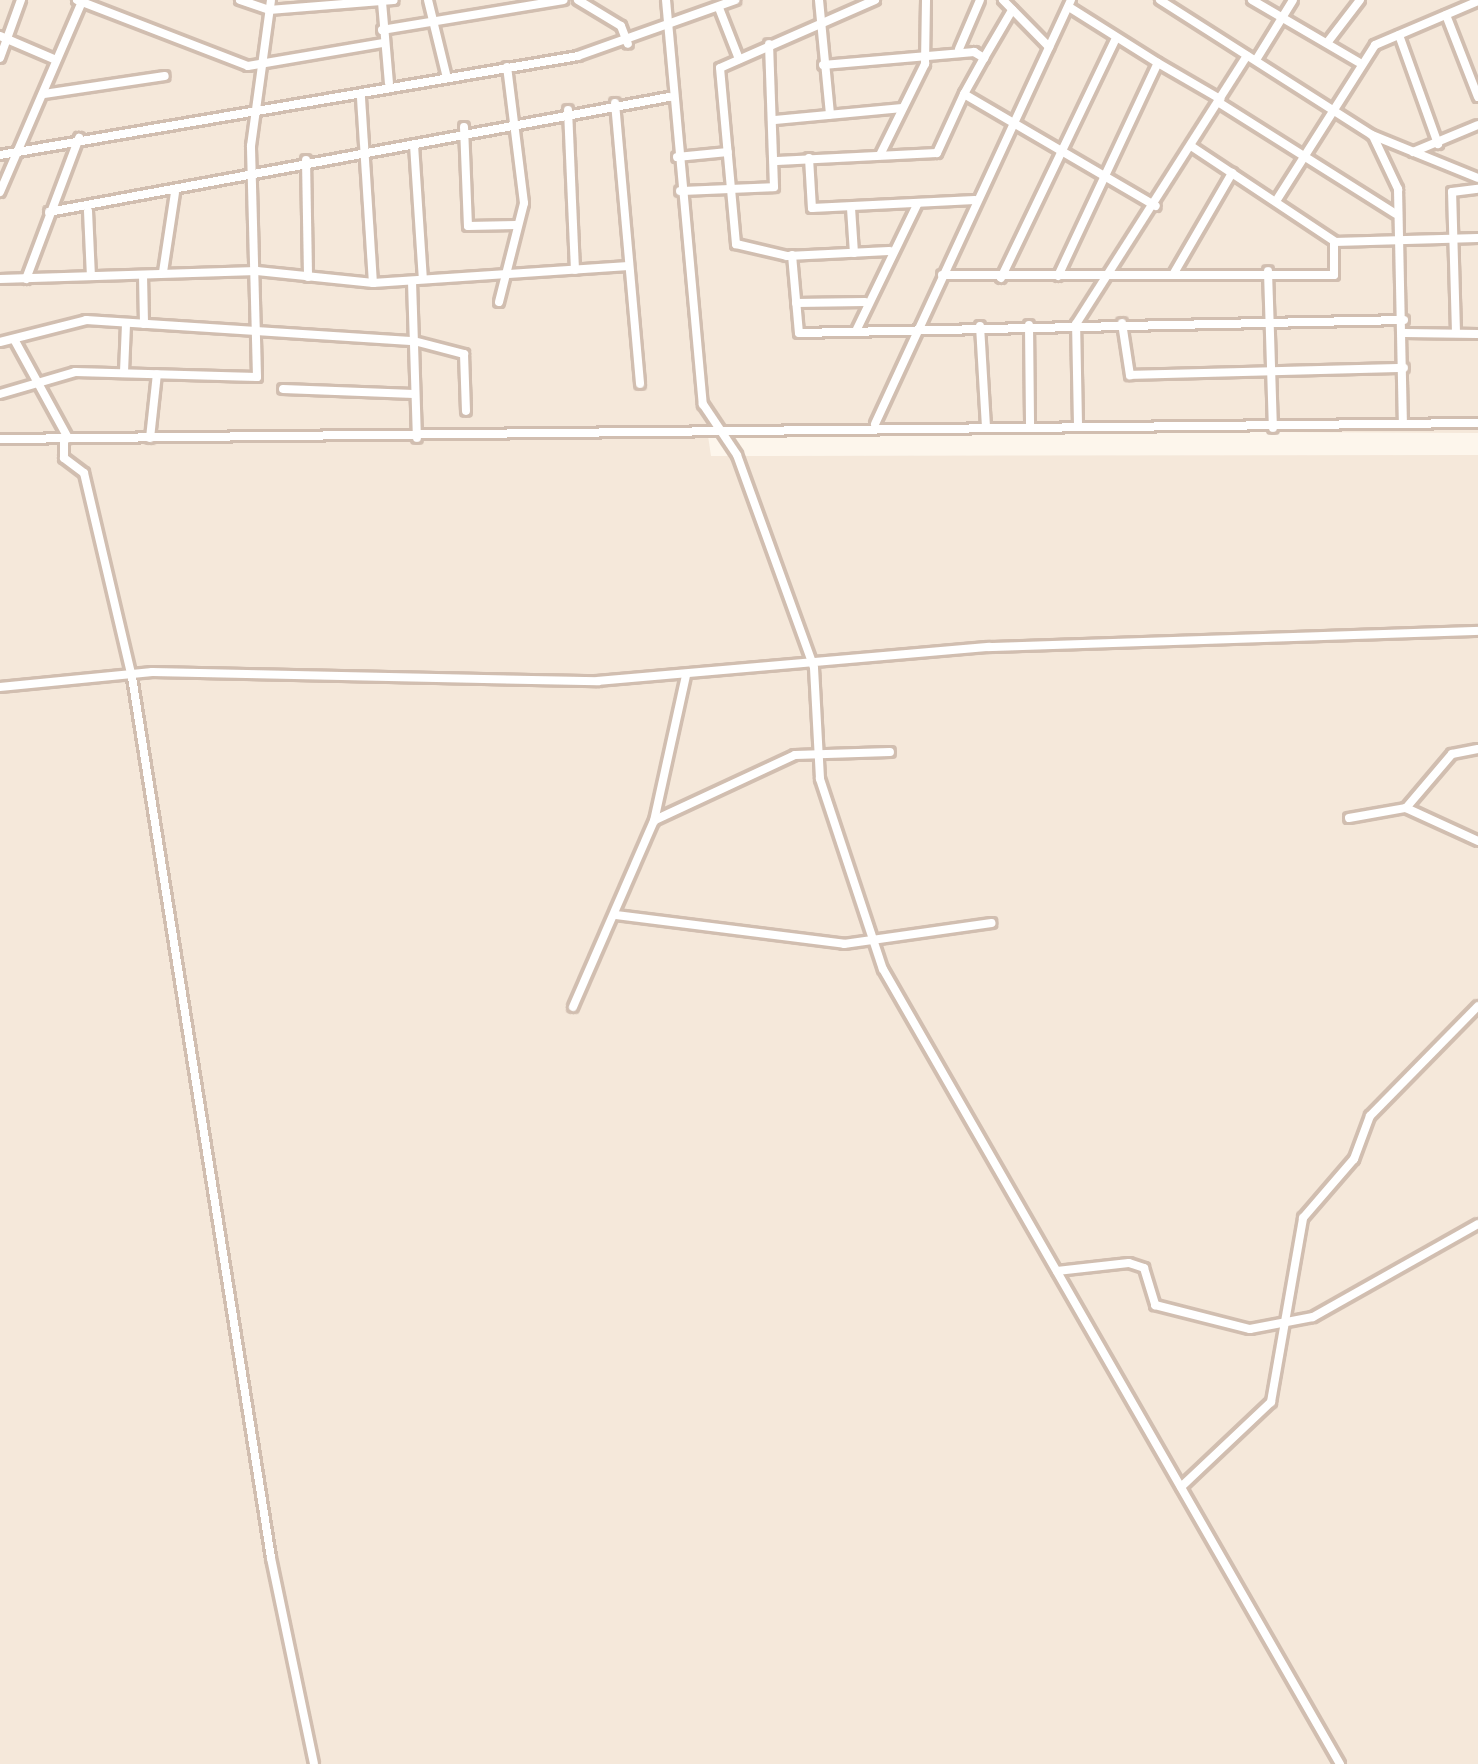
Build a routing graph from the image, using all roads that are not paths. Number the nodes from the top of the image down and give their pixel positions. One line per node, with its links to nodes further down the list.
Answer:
1 (21, 0): 33 (street)
2 (240, 0): 23 (street)
3 (394, 0): 20 (street)
4 (428, 0): 28 (street)
5 (564, 0): 21 (street)
6 (578, 0): 37 (street)
7 (666, 0): 30 (street)
8 (735, 0): 24 (street)
9 (819, 0): 29 (street)
10 (875, 0): 29 (street)
11 (926, 0): 41 (street)
12 (980, 0): 40 (street)
13 (1003, 0): 25 (street)
14 (1160, 0): 45 (street)
15 (1252, 0): 27 (street)
16 (1293, 0): 27 (street)
17 (1360, 0): 36 (street)
18 (80, 1): 46 (street); 50 (street)
19 (1478, 1): 26 (street)
20 (382, 2): 23 (street); 31 (street)
21 (486, 4): 28 (street)
22 (1070, 4): 34 (street); 39 (street)
23 (270, 5): 50 (street)
24 (719, 8): 30 (street); 43 (street)
25 (1012, 10): 39 (street); 44 (street)
26 (1446, 15): 32 (street); 58 (street)
27 (1283, 18): 36 (street); 45 (street)
28 (433, 20): 31 (street); 52 (street)
29 (817, 24): 38 (street); 49 (street)
30 (669, 27): 37 (street); 57 (street)
31 (382, 30): 35 (street)
32 (1399, 35): 47 (street); 74 (street)
33 (4, 38): 42 (street); 46 (street)
34 (1115, 40): 48 (street); 77 (street)
35 (382, 43): 50 (street); 54 (street)
36 (1328, 43): 47 (street)
37 (628, 44): 51 (street)
38 (769, 44): 43 (street); 68 (street)
39 (1049, 47): 67 (street)
40 (959, 49): 41 (street); 44 (street)
41 (926, 57): 49 (street); 62 (street)
42 (0, 58)
43 (739, 58): 79 (street)
44 (984, 58): 56 (street)
45 (1252, 58): 60 (street); 65 (street)
46 (56, 61): 55 (street)
47 (1358, 62): 65 (street)
48 (1158, 63): 60 (street); 90 (street)
49 (823, 65): 66 (street)
50 (260, 67): 63 (street)
51 (507, 67): 52 (street); 69 (street)
52 (446, 74): 54 (street)
53 (165, 76): 55 (street)
54 (389, 83): 63 (street)
55 (44, 94): 78 (street)
56 (964, 94): 67 (street); 83 (street)
57 (669, 97): 61 (street); 84 (street)
58 (1478, 97)
59 (362, 98): 81 (street)
60 (1219, 101): 76 (street); 85 (street)
61 (615, 104): 64 (street); 114 (street)
62 (904, 108): 66 (street); 83 (street)
63 (254, 110): 73 (street); 89 (street)
64 (568, 110): 69 (street); 115 (street)
65 (1332, 110): 72 (street); 85 (street)
66 (830, 113): 68 (street)
67 (1015, 119): 77 (street); 99 (street)
68 (775, 120): 88 (street)
69 (517, 121): 71 (street); 106 (street)
70 (1478, 125): 74 (street)
71 (464, 127): 75 (street); 106 (street)
72 (1372, 135): 80 (street); 105 (street)
73 (79, 136): 78 (street); 104 (street)
74 (1438, 144): 80 (street)
75 (414, 145): 81 (street); 130 (street)
76 (1191, 146): 91 (street); 101 (street)
77 (1063, 148): 90 (street); 127 (street)
78 (19, 152): 82 (street); 96 (street)
79 (728, 152): 84 (street); 95 (street)
80 (1411, 153): 92 (street)
81 (363, 154): 87 (street); 131 (street)
82 (0, 155)
83 (880, 156): 86 (street)
84 (677, 157): 94 (street)
85 (1305, 157): 98 (street); 105 (street)
86 (809, 158): 88 (street); 102 (street)
87 (306, 160): 89 (street); 126 (street)
88 (777, 161): 95 (street)
89 (252, 170): 97 (street); 116 (street)
90 (1107, 170): 101 (street); 125 (street)
91 (1232, 173): 98 (street); 119 (street)
92 (1478, 178)
93 (1478, 189): 107 (street)
94 (680, 190): 95 (street); 166 (street)
95 (731, 190): 113 (street)
96 (0, 192)
97 (175, 194): 103 (street); 118 (street)
98 (1278, 198): 110 (street)
99 (974, 200): 100 (street); 122 (street)
100 (919, 202): 102 (street); 111 (street)
101 (1156, 206): 123 (street)
102 (851, 208): 112 (street)
103 (88, 211): 104 (street); 124 (street)
104 (49, 212): 129 (street)
105 (1397, 215): 109 (street)
106 (516, 225): 121 (street)
107 (1454, 238): 108 (street); 109 (street); 147 (street)
108 (1478, 238)
109 (1399, 241): 110 (street); 135 (street)
110 (1334, 242): 117 (street)
111 (890, 251): 112 (street); 134 (street)
112 (854, 253): 113 (street)
113 (792, 255): 133 (street)
114 (628, 266): 115 (street); 157 (street)
115 (575, 270): 121 (street)
116 (257, 271): 118 (street); 126 (street); 142 (street)
117 (1268, 271): 119 (street); 136 (street)
118 (163, 272): 120 (street)
119 (1173, 274): 123 (street)
120 (143, 275): 124 (street); 139 (street)
121 (506, 275): 130 (street); 132 (street)
122 (942, 275): 127 (street); 144 (street)
123 (1109, 275): 125 (street); 140 (street)
124 (91, 276): 129 (street)
125 (1058, 276): 127 (street)
126 (308, 277): 131 (street)
127 (1001, 278)
128 (0, 279): 129 (street)
129 (26, 279)
130 (417, 280): 131 (street); 151 (street)
131 (373, 283)
132 (499, 302)
133 (796, 302): 134 (street); 145 (street)
134 (865, 302): 145 (street)
135 (1404, 320): 136 (street); 146 (street)
136 (1271, 322): 137 (street); 153 (street)
137 (1122, 323): 140 (street); 153 (street)
138 (126, 324): 139 (street); 149 (street); 154 (street)
139 (145, 324): 142 (street)
140 (1076, 324): 141 (street); 165 (street)
141 (1029, 325): 143 (street); 168 (street)
142 (256, 326): 151 (street); 155 (street)
143 (980, 326): 144 (street); 167 (street)
144 (918, 330): 145 (street); 163 (street)
145 (856, 332)
146 (1404, 333): 147 (street); 152 (street)
147 (1456, 333): 148 (street)
148 (1478, 334)
149 (15, 340): 150 (street); 156 (street)
150 (0, 341)
151 (415, 341): 160 (street); 161 (street)
152 (1404, 368): 153 (street); 164 (street)
153 (1270, 369): 169 (street)
154 (124, 372): 155 (street); 156 (street)
155 (157, 374): 170 (street)
156 (34, 384): 159 (street); 173 (street)
157 (640, 385)
158 (283, 389): 160 (street)
159 (0, 394)
160 (414, 394): 171 (street)
161 (466, 411)
162 (1478, 423): 164 (street)
163 (874, 424): 166 (street); 167 (street)
164 (1403, 424): 169 (street)
165 (1078, 425): 168 (street); 169 (street)
166 (717, 426): 171 (street); 175 (street)
167 (986, 426): 168 (street)
168 (1030, 427)
169 (1273, 428)
170 (150, 438): 171 (street); 173 (street)
171 (417, 438)
172 (0, 439): 173 (street)
173 (66, 439): 177 (street)
174 (1478, 632): 175 (street)
175 (814, 668): 176 (street); 181 (street)
176 (686, 675): 177 (street); 184 (street)
177 (132, 677): 178 (street); 195 (street)
178 (0, 686)
179 (1478, 749): 182 (street)
180 (890, 752): 181 (street)
181 (819, 754): 184 (street); 188 (street)
182 (1406, 808): 183 (street); 185 (street)
183 (1349, 818)
184 (654, 821): 186 (street)
185 (1478, 841)
186 (616, 915): 188 (street); 190 (street)
187 (992, 923): 188 (street)
188 (874, 941): 192 (street)
189 (1478, 1006): 193 (street)
190 (573, 1007)
191 (1478, 1224): 193 (street)
192 (1057, 1271): 193 (street); 194 (street)
193 (1292, 1324): 194 (street)
194 (1181, 1486): 196 (street)
195 (314, 1764)
196 (1340, 1764)

